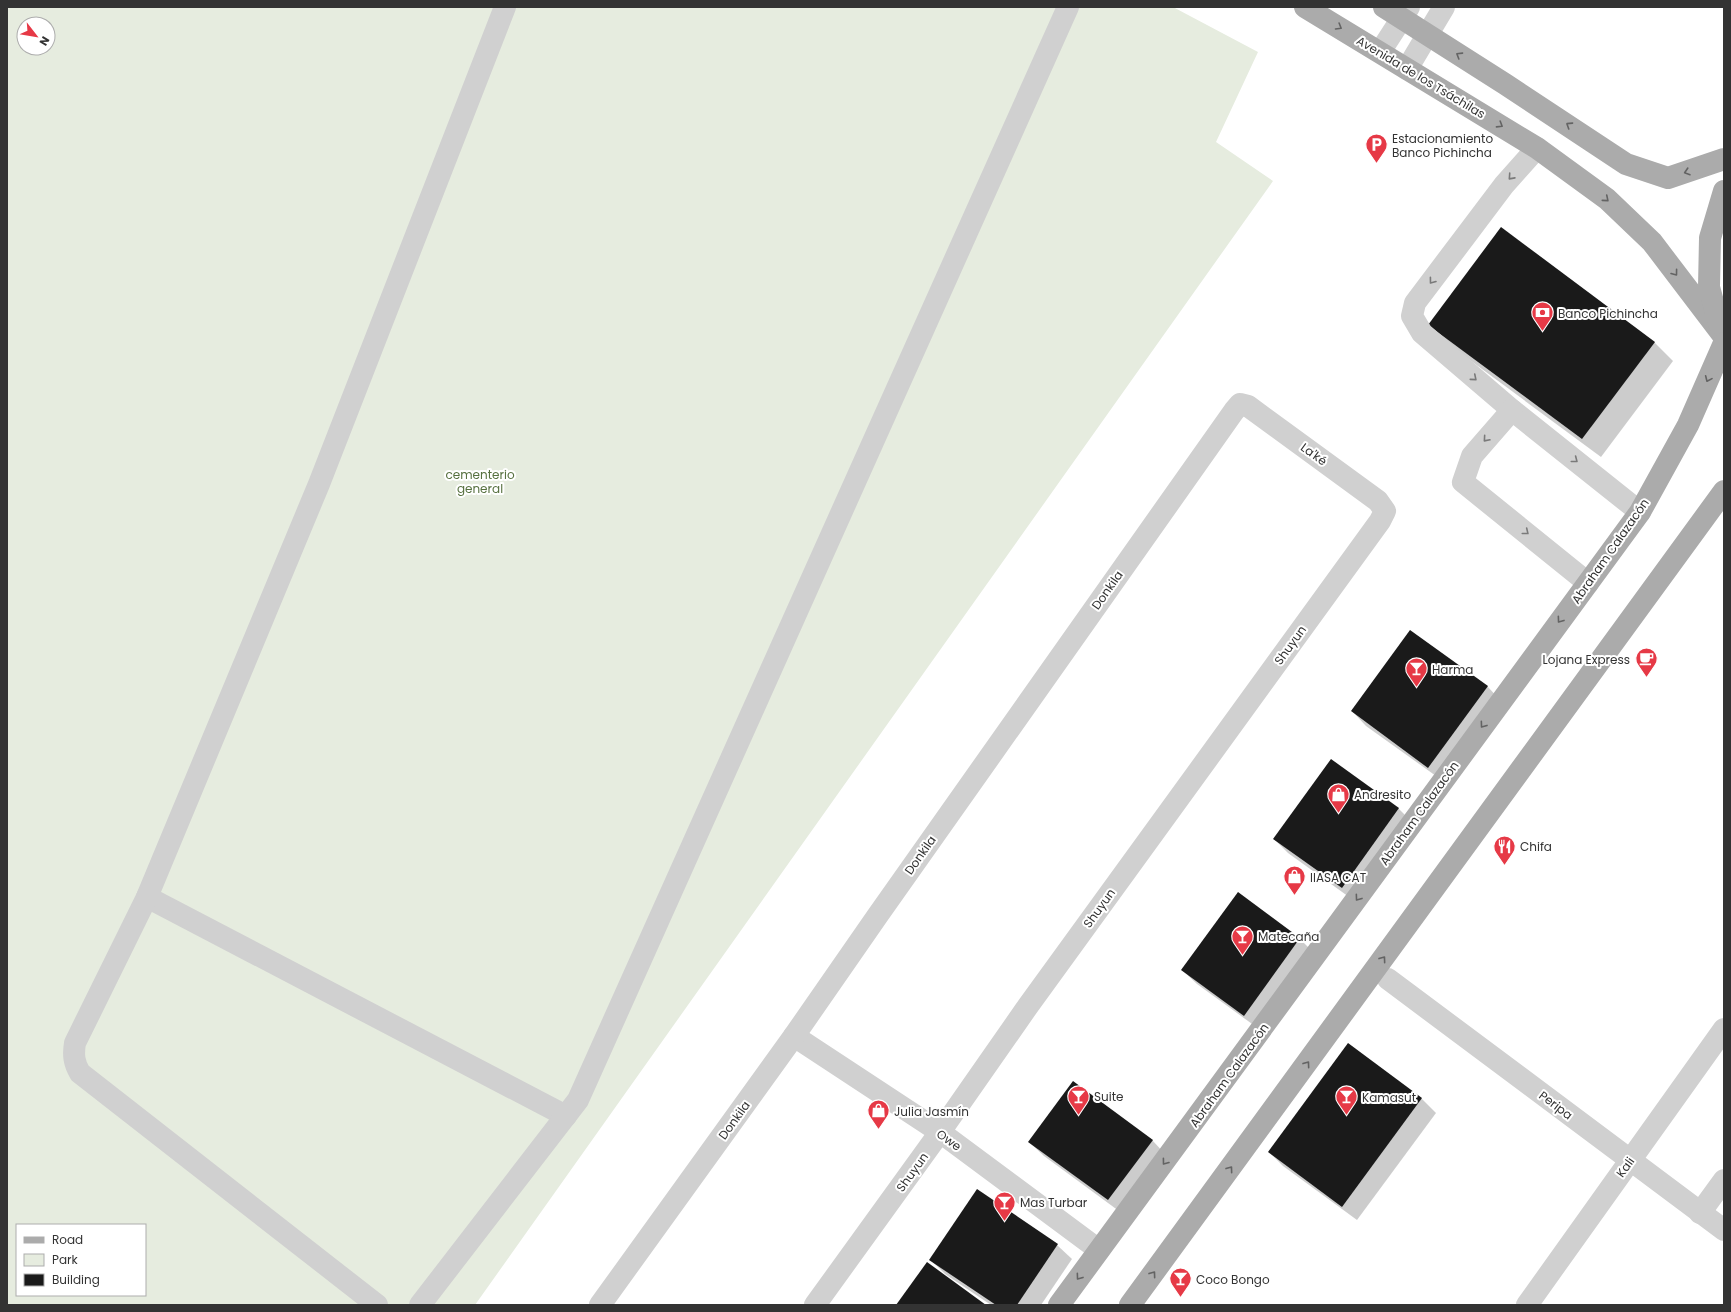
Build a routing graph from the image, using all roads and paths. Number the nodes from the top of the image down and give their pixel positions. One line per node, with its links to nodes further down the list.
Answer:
1 (505, 7): 19 (street)
2 (1068, 7): 23 (street)
3 (1305, 7): 7 (main road, Avenida de los Tsáchilas, one-way to 7)
4 (1444, 7): 6 (street)
5 (1398, 11): 6 (main road); 7 (street)
6 (1427, 36): 8 (street); 10 (main road, one-way to 6)
7 (1380, 52): 8 (main road, Avenida de los Tsáchilas)
8 (1407, 69): 9 (main road, Avenida de los Tsáchilas, one-way to 9)
9 (1536, 148): 12 (main road, Avenida de los Tsáchilas, one-way to 12); 14 (street, one-way to 14)
10 (1724, 159)
11 (1724, 191): 12 (main road)
12 (1723, 339): 17 (main road, Abraham Calazacón, one-way to 17)
13 (1240, 404): 16 (street, La'ké); 22 (street, Donkila)
14 (1512, 410): 17 (street, one-way to 17); 18 (street, one-way to 18)
15 (1724, 491): 35 (main road, one-way to 15)
16 (1385, 511): 24 (street, Shuyun)
17 (1640, 512): 18 (main road, Abraham Calazacón)
18 (1588, 583): 29 (main road, Abraham Calazacón, one-way to 29)
19 (147, 897): 23 (street); 30 (street)
20 (1388, 979): 25 (street, Peripa)
21 (1724, 1030): 25 (street, Kali)
22 (794, 1036): 24 (street, Owe); 32 (street, Donkila)
23 (566, 1116): 31 (street)
24 (940, 1132): 29 (street, Owe); 33 (street, Shuyun)
25 (1630, 1160): 27 (street, Peripa); 36 (street, Kali)
26 (1724, 1180): 27 (street)
27 (1700, 1213): 28 (street, Peripa)
28 (1724, 1230)
29 (1099, 1250): 34 (main road, Abraham Calazacón, one-way to 34)
30 (377, 1305)
31 (420, 1305)
32 (600, 1305)
33 (815, 1305)
34 (1059, 1305)
35 (1130, 1305)
36 (1527, 1305)

